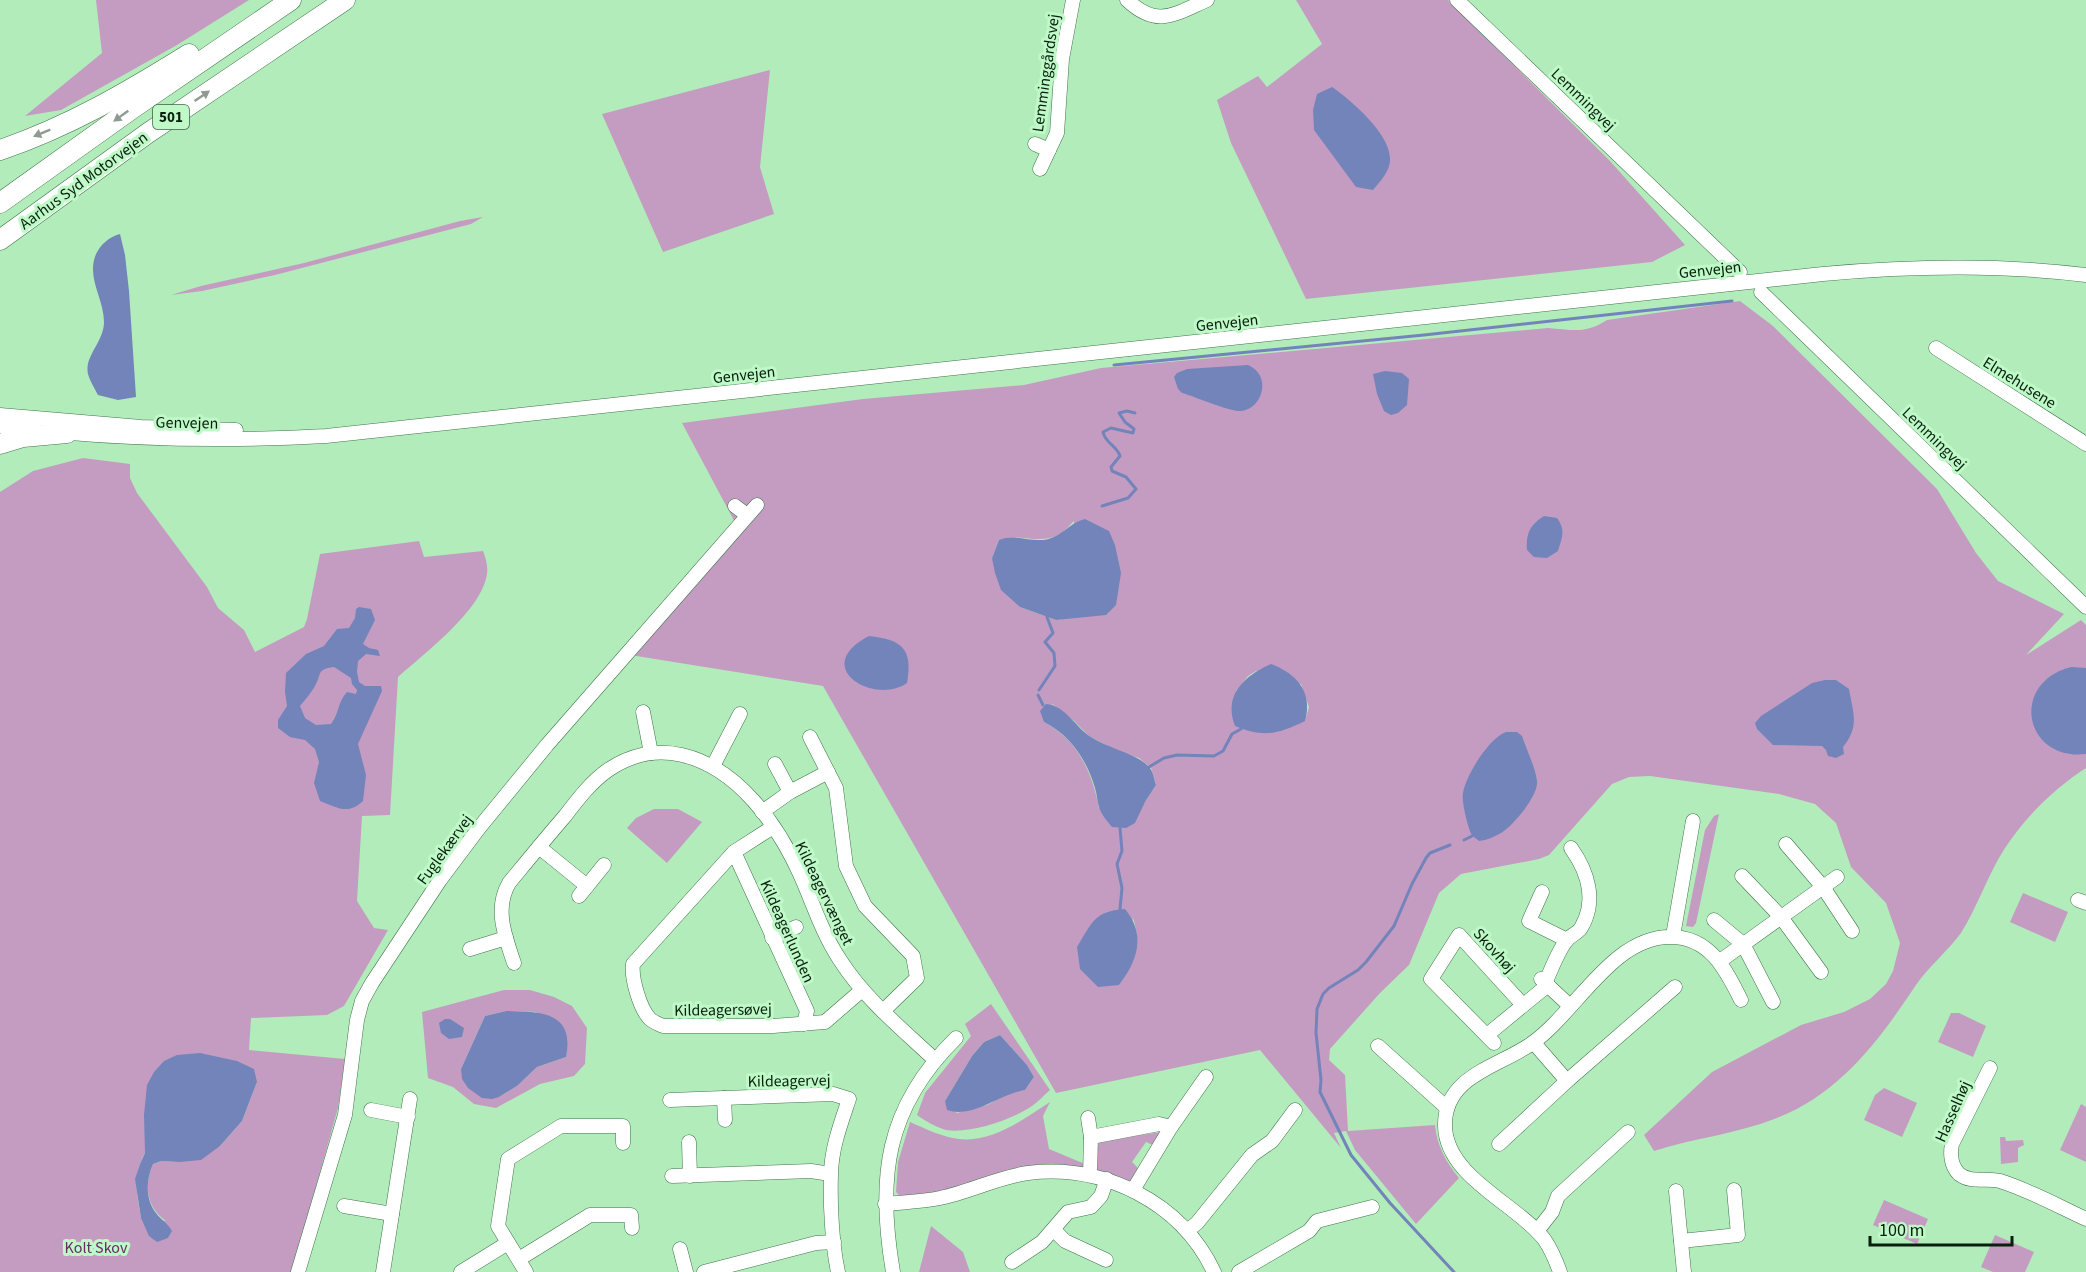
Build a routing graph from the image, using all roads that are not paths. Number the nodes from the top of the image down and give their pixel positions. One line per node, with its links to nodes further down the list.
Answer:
1 (275, 0): 9 (highway, one-way to 9)
2 (291, 0): 12 (highway, Aarhus Syd Motorvejen / 501, one-way to 12)
3 (345, 0): 13 (highway, Aarhus Syd Motorvejen / 501, one-way to 3)
4 (1073, 0): 10 (street, Lemminggårdsvej)
5 (1127, 0): 6 (street)
6 (1207, 0)
7 (1457, 0): 16 (street, Lemmingvej)
8 (1035, 144): 10 (street, Lemminggårdsvej)
9 (0, 150)
10 (1049, 150): 11 (street, Lemminggårdsvej)
11 (1040, 168)
12 (0, 203)
13 (46, 206): 14 (highway, Aarhus Syd Motorvejen / 501); 15 (highway)
14 (0, 240)
15 (0, 247)
16 (1740, 272)
17 (2086, 275): 22 (street, Genvejen)
18 (1761, 292): 27 (street, Lemmingvej)
19 (1936, 348): 25 (street, Elmehusene)
20 (0, 415): 22 (street, Genvejen)
21 (0, 426): 23 (street, Genvejen)
22 (373, 430): 23 (street, Genvejen)
23 (67, 433): 24 (highway)
24 (0, 444)
25 (2086, 444)
26 (735, 506): 116 (street, Fuglekærvej)
27 (2086, 607)
28 (643, 712): 31 (street)
29 (740, 714): 33 (street)
30 (810, 737): 34 (street)
31 (651, 753): 33 (street, Kildeagervænget); 40 (street, Kildeagervænget)
32 (776, 764): 35 (street)
33 (713, 766): 36 (street, Kildeagervænget)
34 (828, 772): 35 (street); 68 (street)
35 (790, 792): 36 (street)
36 (762, 812): 38 (street, Kildeagervænget)
37 (1693, 821): 52 (street)
38 (773, 827): 42 (street, Kildeagersøvej); 63 (street, Kildeagervænget)
39 (1786, 844): 46 (street)
40 (539, 847): 43 (street); 53 (street, Kildeagervænget)
41 (1571, 848): 55 (street, Skovhøj)
42 (734, 852): 54 (street, Kildeagerlunden); 69 (street, Kildeagersøvej)
43 (604, 865)
44 (1742, 876): 48 (street)
45 (1837, 877): 46 (street)
46 (1824, 887): 48 (street); 51 (street)
47 (1542, 892): 55 (street)
48 (1781, 917): 56 (street); 60 (street)
49 (1714, 920): 56 (street)
50 (796, 927): 54 (street)
51 (1852, 931)
52 (1673, 936): 58 (street); 67 (street)
53 (506, 938): 57 (street); 59 (street, Kildeagervænget)
54 (772, 938): 69 (street, Kildeagerlunden)
55 (1566, 940): 61 (street, Skovhøj)
56 (1743, 944): 58 (street); 65 (street)
57 (470, 949)
58 (1720, 961): 64 (street)
59 (514, 963)
60 (1821, 972)
61 (1544, 982): 66 (street, Skovhøj); 67 (street)
62 (1675, 987): 76 (street)
63 (862, 990): 68 (street, Kildeagervænget); 69 (street, Kildeagersøvej)
64 (1741, 1000)
65 (1773, 1002)
66 (1523, 1005): 66 (street, Skovhøj)
67 (1570, 1006): 71 (street)
68 (883, 1011): 73 (street, Kildeagervænget)
69 (804, 1024)
70 (956, 1038): 73 (street)
71 (1534, 1043): 76 (street); 80 (street)
72 (1378, 1046): 80 (street)
73 (934, 1059): 100 (street)
74 (1990, 1068): 104 (street, Hasselhøj)
75 (1206, 1077): 86 (street)
76 (1567, 1081): 91 (street)
77 (724, 1098): 79 (street, Kildeagervej); 85 (street); 92 (street, Kildeagervej)
78 (410, 1099): 83 (street)
79 (670, 1100)
80 (1447, 1108): 108 (street)
81 (371, 1110): 83 (street)
82 (1295, 1110): 107 (street)
83 (408, 1117): 103 (street)
84 (1089, 1118): 88 (street)
85 (725, 1120)
86 (1172, 1127): 88 (street); 97 (street)
87 (1628, 1132): 108 (street)
88 (1091, 1137): 93 (street)
89 (689, 1142): 95 (street)
90 (623, 1143): 111 (street)
91 (1499, 1144)
92 (831, 1174): 95 (street); 110 (street, Kildeagervej)
93 (1090, 1175): 96 (street); 100 (street)
94 (672, 1176): 95 (street)
95 (690, 1176)
96 (1107, 1179): 97 (street); 106 (street)
97 (1133, 1190): 107 (street)
98 (1734, 1190): 109 (street)
99 (1676, 1191): 109 (street)
100 (885, 1204): 123 (street)
101 (344, 1206): 103 (street)
102 (1372, 1207): 125 (street)
103 (392, 1214): 117 (street)
104 (2086, 1219)
105 (632, 1228): 113 (street)
106 (1054, 1230): 114 (street); 115 (street)
107 (1187, 1231): 124 (street)
108 (1537, 1232): 126 (street)
109 (1681, 1241): 127 (street)
110 (834, 1242): 121 (street); 122 (street, Kildeagervej)
111 (508, 1243): 113 (street); 118 (street)
112 (680, 1249): 120 (street)
113 (519, 1259): 119 (street)
114 (1106, 1260)
115 (1012, 1262)
116 (298, 1272)
117 (383, 1272)
118 (461, 1272)
119 (526, 1272)
120 (686, 1272)
121 (705, 1272)
122 (838, 1272)
123 (893, 1272)
124 (1214, 1272)
125 (1239, 1272)
126 (1560, 1272)
127 (1684, 1272)

